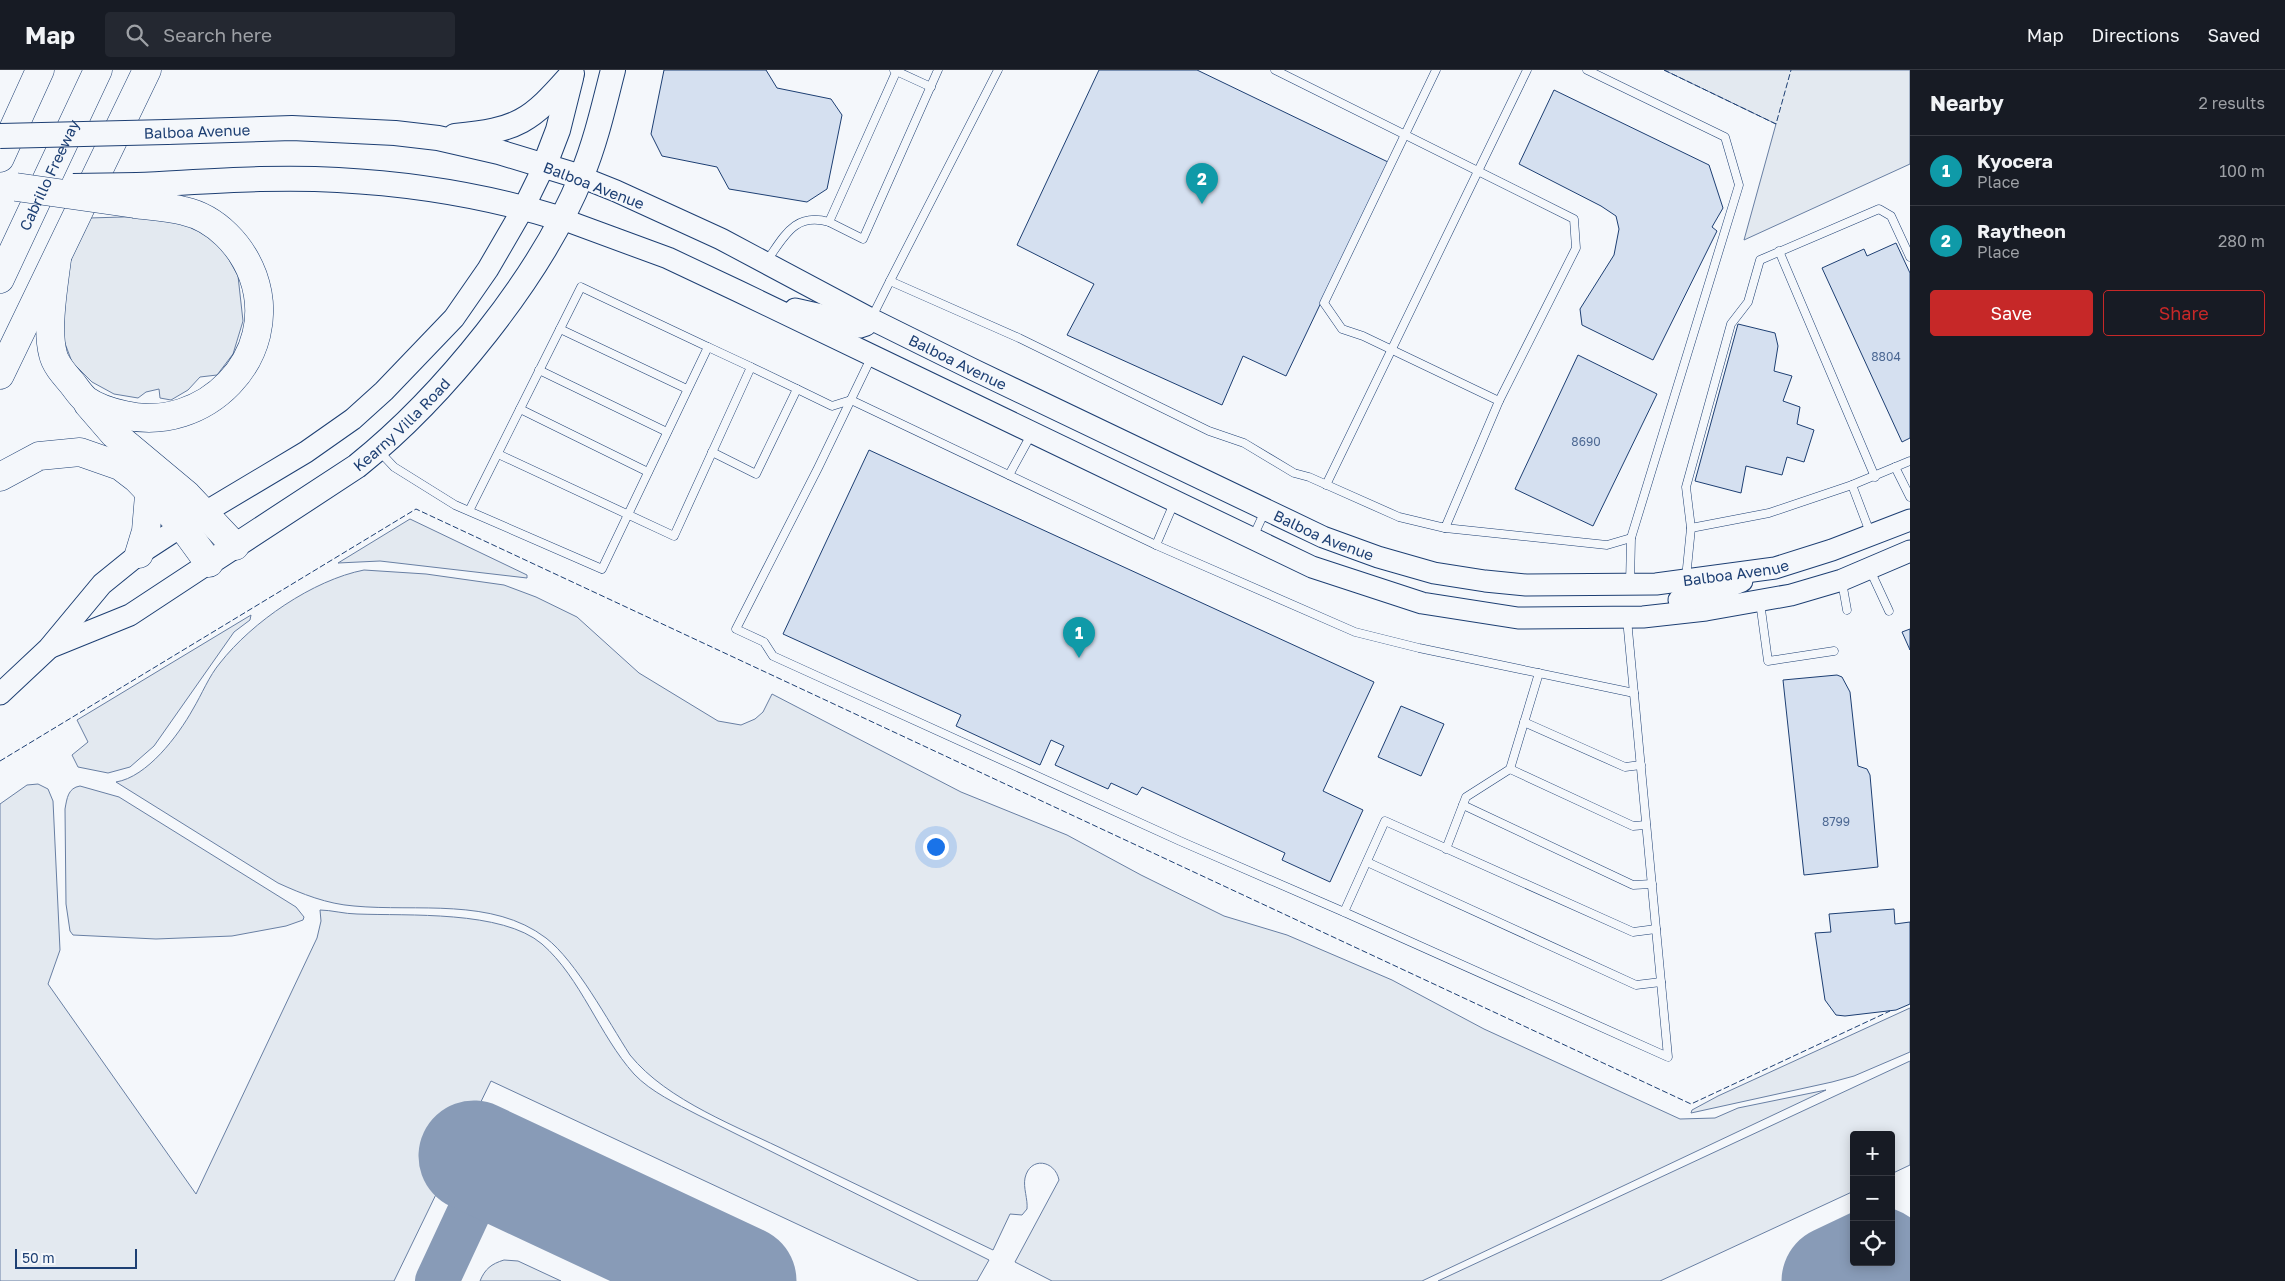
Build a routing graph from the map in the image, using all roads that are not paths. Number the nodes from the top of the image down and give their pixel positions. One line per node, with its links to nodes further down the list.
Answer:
1 (40, 70): 17 (highway)
2 (98, 70): 30 (highway, Cabrillo Freeway)
3 (147, 70): 28 (highway)
4 (613, 70): 20 (main road, Kearny Villa Road)
5 (896, 70): 13 (lane); 25 (lane)
6 (938, 70): 13 (lane)
7 (998, 70): 31 (lane)
8 (1275, 70): 14 (lane)
9 (1436, 70): 14 (lane)
10 (1528, 70): 19 (lane)
11 (1587, 70): 72 (lane)
12 (572, 72): 16 (main road); 18 (main road, Kearny Villa Road)
13 (931, 87): 25 (lane)
14 (1404, 134): 19 (lane); 36 (lane)
15 (0, 136): 16 (main road, Balboa Avenue, bridge)
16 (438, 138): 18 (main road, Balboa Avenue)
17 (0, 158)
18 (545, 164): 20 (main road, Balboa Avenue); 23 (main road, Kearny Villa Road)
19 (1479, 172): 36 (lane); 45 (lane)
20 (581, 177): 24 (main road, Kearny Villa Road); 29 (main road, Balboa Avenue)
21 (8, 187): 22 (highway, bridge)
22 (136, 195): 23 (main road); 43 (highway)
23 (524, 207): 24 (main road); 66 (main road, Kearny Villa Road)
24 (562, 219): 32 (main road); 49 (main road, Kearny Villa Road)
25 (830, 222): 29 (lane)
26 (1779, 251): 27 (lane); 57 (lane); 69 (lane)
27 (1910, 257)
28 (56, 259): 40 (highway); 43 (highway)
29 (766, 262): 33 (main road, Balboa Avenue)
30 (0, 279)
31 (890, 281): 33 (lane); 58 (lane)
32 (761, 302): 33 (main road); 37 (main road)
33 (871, 319): 63 (main road, Balboa Avenue)
34 (560, 329): 35 (lane); 39 (lane); 41 (lane)
35 (708, 347): 38 (lane); 41 (lane)
36 (1391, 350): 45 (lane); 58 (lane)
37 (871, 356): 44 (lane); 48 (main road)
38 (751, 367): 42 (lane); 50 (lane)
39 (539, 370): 46 (lane); 47 (lane)
40 (0, 375)
41 (687, 389): 47 (lane)
42 (797, 389): 44 (lane); 50 (lane)
43 (84, 399): 66 (highway)
44 (851, 400): 55 (lane); 100 (lane)
45 (1499, 401): 68 (lane)
46 (520, 409): 51 (lane); 54 (lane)
47 (667, 432): 54 (lane)
48 (1032, 433): 55 (lane); 62 (main road)
49 (378, 449): 64 (lane); 74 (main road, Kearny Villa Road)
50 (712, 452): 65 (lane)
51 (498, 454): 64 (lane); 65 (lane)
52 (1910, 460): 53 (lane)
53 (1895, 467): 57 (lane); 61 (lane)
54 (648, 472): 65 (lane)
55 (1009, 475): 73 (lane)
56 (0, 477): 60 (highway)
57 (1875, 477): 59 (lane)
58 (1326, 485): 68 (lane)
59 (1852, 485): 69 (lane); 70 (lane)
60 (149, 495): 66 (highway); 76 (highway)
61 (1910, 497)
62 (1175, 500): 71 (main road); 73 (lane)
63 (1266, 509): 71 (lane); 82 (main road, Balboa Avenue)
64 (469, 511): 65 (lane)
65 (628, 515)
66 (192, 520): 74 (highway); 76 (main road, Kearny Villa Road); 77 (highway)
67 (1910, 520): 70 (main road, Balboa Avenue)
68 (1445, 528): 72 (lane)
69 (1691, 528): 80 (lane)
70 (1871, 536): 78 (main road, Balboa Avenue)
71 (1253, 538): 86 (main road)
72 (1631, 538): 82 (lane)
73 (1156, 545): 89 (lane)
74 (235, 546): 77 (main road, Kearny Villa Road)
75 (1910, 551): 79 (main road)
76 (139, 554): 87 (main road, Kearny Villa Road)
77 (208, 563): 87 (main road, Kearny Villa Road)
78 (1775, 568): 80 (main road, Balboa Avenue); 86 (main road)
79 (1869, 568): 81 (main road); 85 (lane)
80 (1687, 570): 82 (main road, Balboa Avenue)
81 (1842, 580): 83 (main road); 84 (lane)
82 (1630, 584)
83 (1760, 602): 86 (main road); 88 (lane)
84 (1847, 610)
85 (1889, 611)
86 (1635, 617): 90 (lane)
87 (48, 648): 91 (main road, Kearny Villa Road)
88 (1834, 651)
89 (1539, 673): 90 (lane); 92 (lane)
90 (1634, 693): 93 (lane)
91 (0, 694)
92 (1524, 722): 93 (lane); 94 (lane)
93 (1641, 765): 96 (lane)
94 (1510, 768): 95 (lane); 96 (lane)
95 (1463, 805): 97 (lane); 99 (lane)
96 (1646, 825): 99 (lane)
97 (1446, 849): 98 (lane); 101 (lane)
98 (1367, 862): 100 (lane); 102 (lane)
99 (1652, 884): 101 (lane)
100 (1344, 912): 102 (lane)
101 (1656, 929): 102 (lane)
102 (1661, 982)

